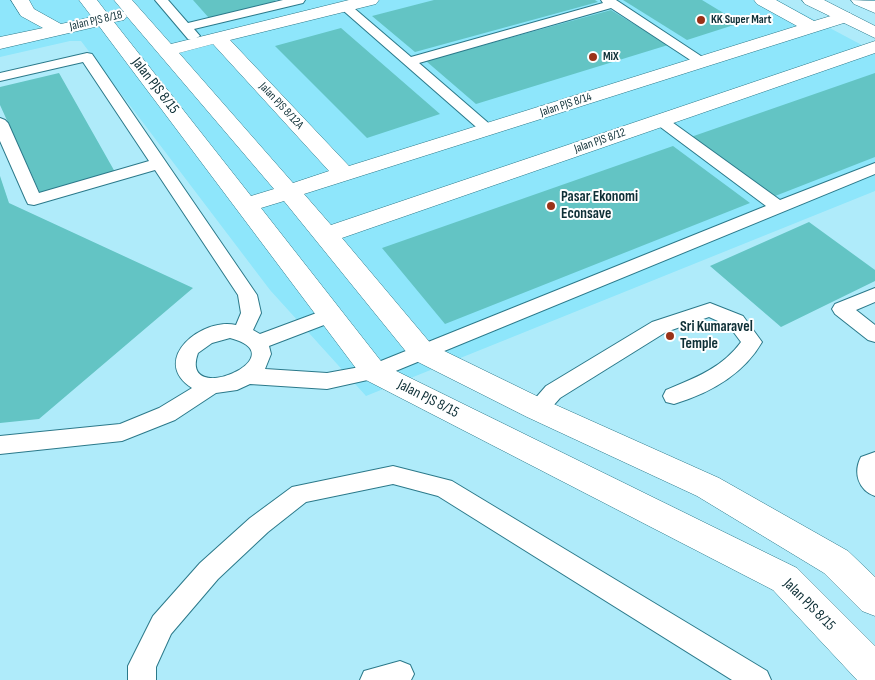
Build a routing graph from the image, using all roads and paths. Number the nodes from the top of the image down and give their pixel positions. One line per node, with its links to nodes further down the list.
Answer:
1 (88, 0): 14 (street, Jalan PJS 8/15)
2 (161, 0): 15 (lane)
3 (298, 0): 15 (lane)
4 (370, 0): 11 (street)
5 (763, 0): 16 (street)
6 (811, 0): 13 (street)
7 (860, 0): 12 (street)
8 (610, 2): 23 (lane); 24 (lane)
9 (24, 6): 17 (street, Jalan PJS 8/18); 20 (street, Jalan PJS 8/18)
10 (128, 6): 14 (street, Jalan PJS 8/18); 22 (street, Jalan PJS 8/15)
11 (344, 6): 19 (street); 23 (lane)
12 (875, 8)
13 (844, 17): 16 (street, Jalan PJS 8/14); 18 (street)
14 (103, 19): 17 (street, Jalan PJS 8/18); 33 (street, Jalan PJS 8/15)
15 (186, 27): 19 (lane)
16 (813, 27): 24 (street, Jalan PJS 8/14)
17 (58, 29): 20 (street, Jalan PJS 8/18)
18 (875, 33)
19 (209, 40): 22 (street); 31 (street, Jalan PJS 8/12A)
20 (0, 42)
21 (875, 46): 26 (street, Jalan PJS 8/12)
22 (167, 50): 32 (street, Jalan PJS 8/15)
23 (409, 62): 28 (lane)
24 (703, 62): 28 (street, Jalan PJS 8/14)
25 (0, 77): 29 (lane)
26 (660, 120): 34 (lane); 35 (street, Jalan PJS 8/12)
27 (0, 123): 29 (lane)
28 (488, 130): 31 (street, Jalan PJS 8/14)
29 (157, 164): 39 (lane)
30 (875, 168): 34 (lane)
31 (345, 175): 32 (street, Jalan PJS 8/14)
32 (288, 193): 33 (street); 35 (street, Jalan PJS 8/15)
33 (246, 204): 37 (street, Jalan PJS 8/15)
34 (778, 207): 40 (lane)
35 (326, 235): 40 (street, Jalan PJS 8/15)
36 (875, 294): 38 (lane)
37 (330, 315): 39 (lane); 41 (street, Jalan PJS 8/15)
38 (875, 335)
39 (250, 338): 42 (lane); 43 (lane)
40 (422, 352): 41 (lane); 45 (street, Jalan PJS 8/15)
41 (374, 372): 42 (lane); 50 (street, Jalan PJS 8/15)
42 (248, 376): 43 (lane)
43 (211, 386): 46 (lane)
44 (674, 396): 45 (lane)
45 (538, 409): 49 (street, Jalan PJS 8/15)
46 (0, 445)
47 (875, 462): 48 (lane)
48 (875, 486)
49 (875, 600)
50 (875, 672)
51 (142, 680): 52 (lane)
52 (757, 680)

